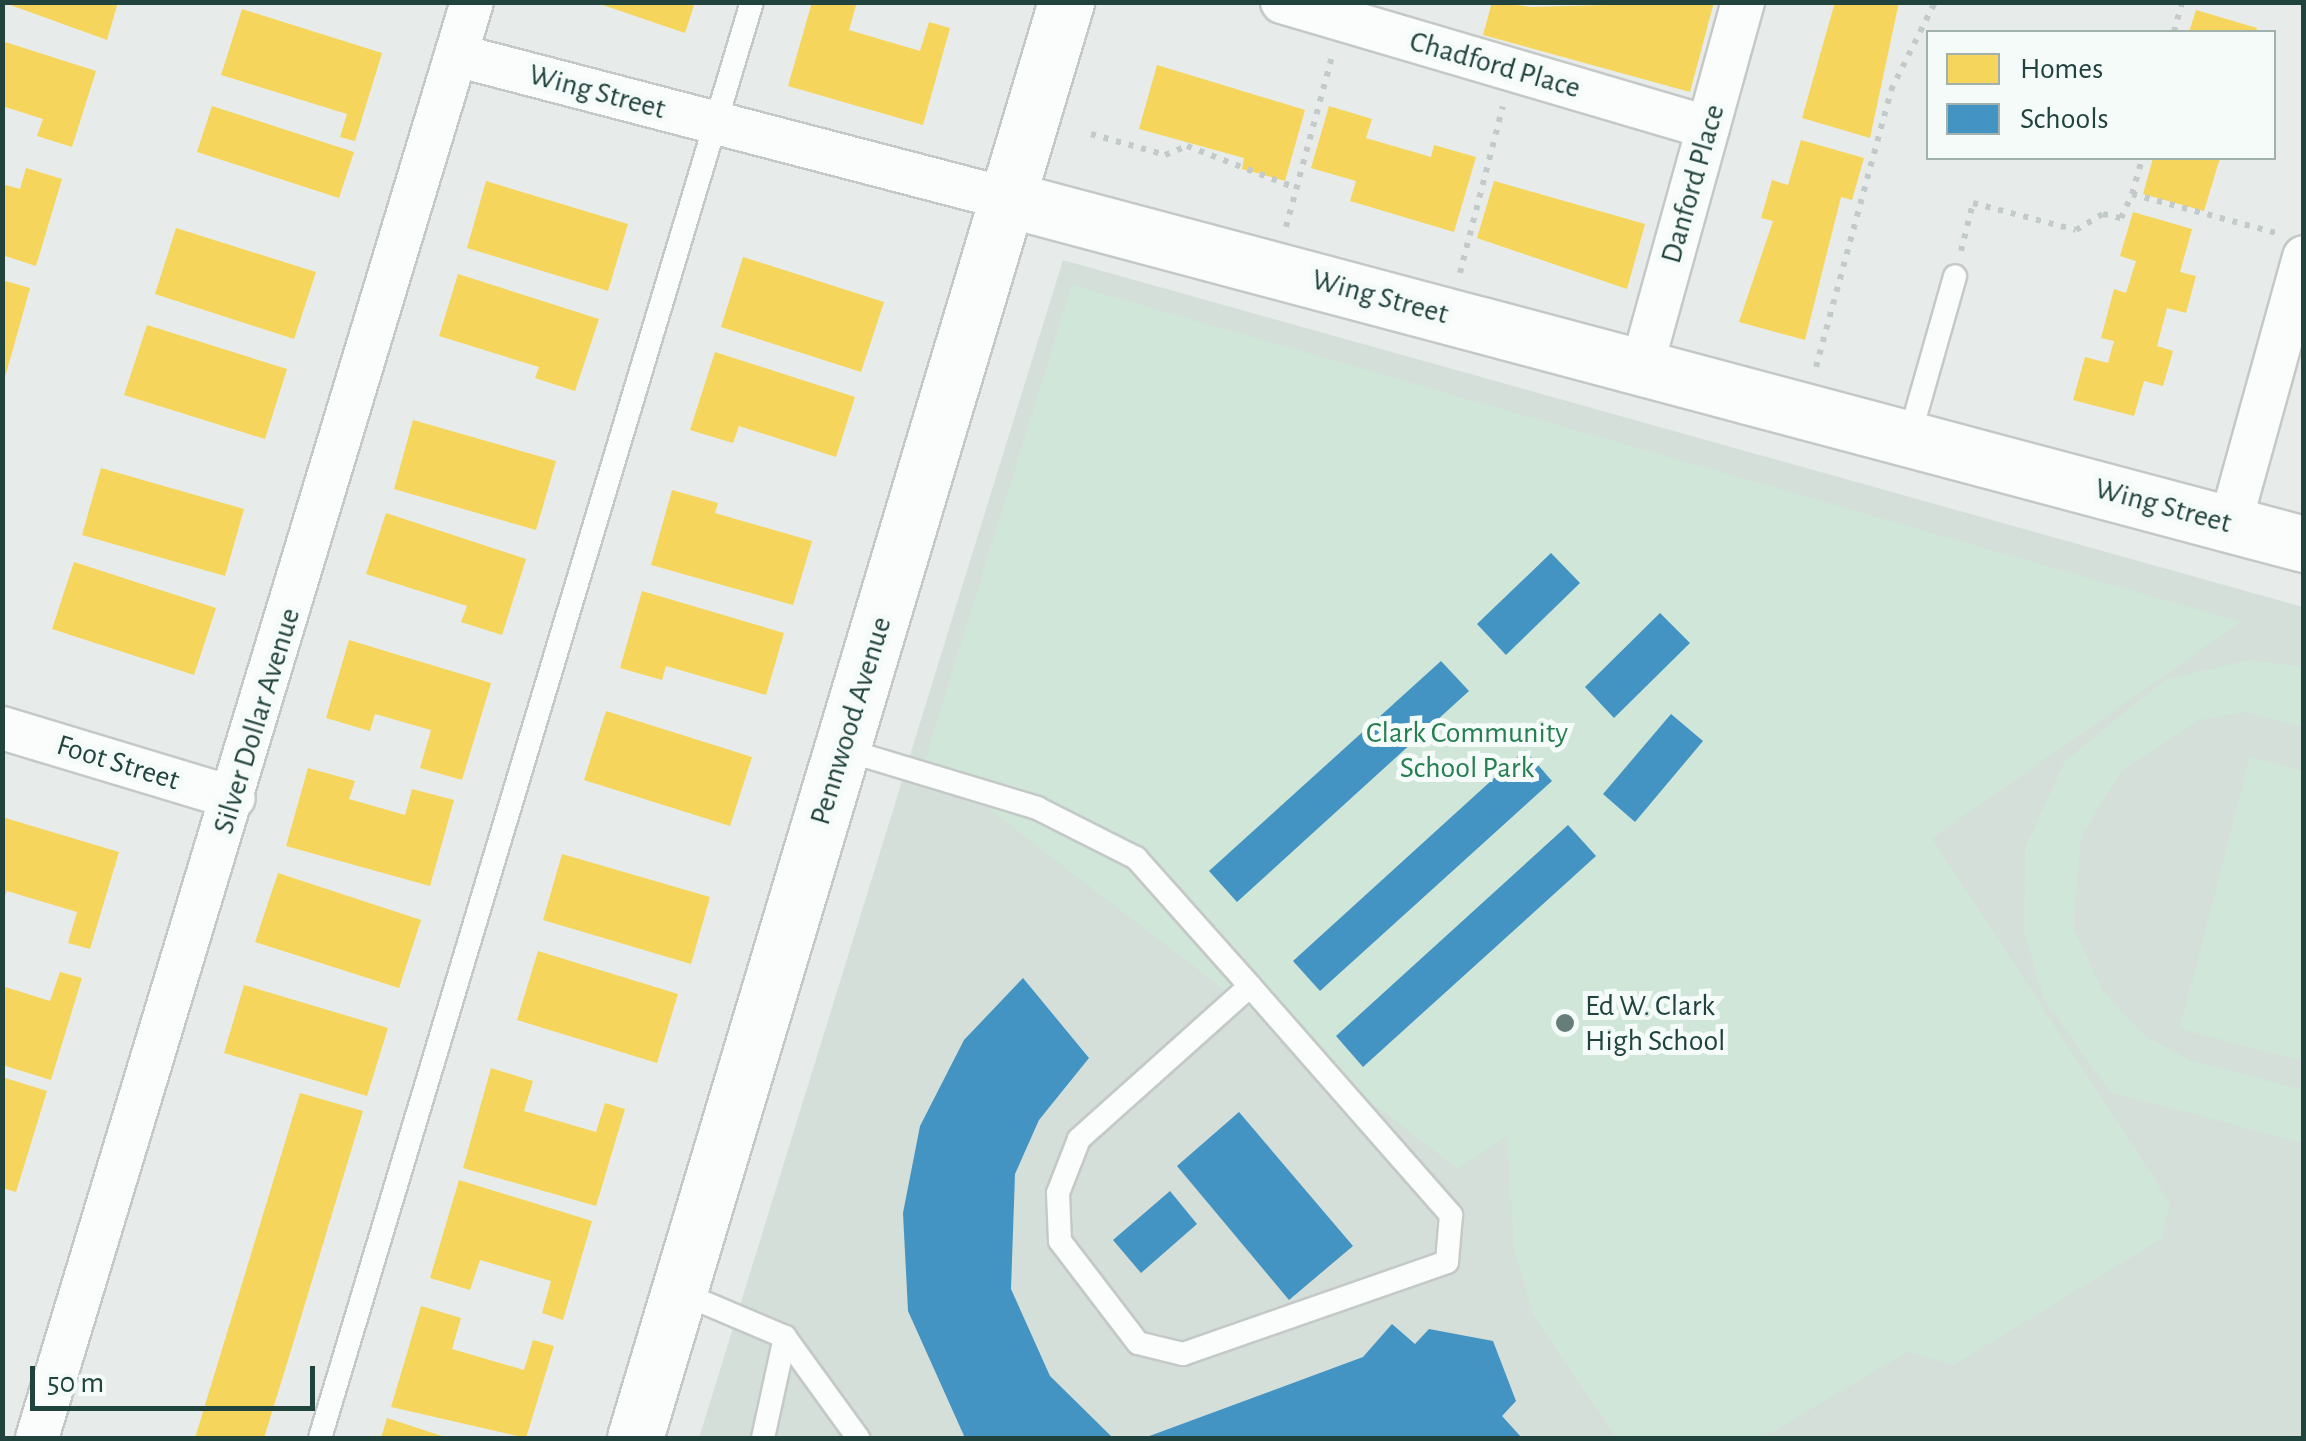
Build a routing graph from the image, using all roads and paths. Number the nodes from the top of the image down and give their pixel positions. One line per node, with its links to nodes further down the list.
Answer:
1 (472, 2): 10 (street, Silver Dollar Avenue)
2 (752, 2): 12 (lane)
3 (1066, 2): 18 (street, Pennwood Avenue)
4 (1282, 2): 8 (street, Chadford Place)
5 (1744, 2): 13 (street, Danford Place)
6 (1935, 2): 24 (path)
7 (2182, 2): 9 (path)
8 (1341, 20): 11 (street, Chadford Place); 16 (path)
9 (2175, 30)
10 (456, 56): 12 (street, Wing Street); 30 (street, Silver Dollar Avenue)
11 (1512, 70): 13 (street, Chadford Place); 21 (path)
12 (715, 123): 18 (street, Wing Street); 35 (lane)
13 (1708, 127): 23 (street, Danford Place)
14 (1091, 134): 16 (path)
15 (2141, 160): 17 (path)
16 (1296, 188): 19 (path)
17 (2132, 194): 20 (path); 22 (path)
18 (1008, 199): 23 (street, Wing Street); 29 (street, Pennwood Avenue)
19 (1285, 228)
20 (2294, 246): 26 (street)
21 (1460, 274)
22 (1955, 276): 25 (lane)
23 (1642, 366): 25 (street, Wing Street)
24 (1816, 369)
25 (1910, 438): 26 (street, Wing Street)
26 (2230, 524): 27 (street, Wing Street)
27 (2304, 544)
28 (2, 728): 30 (street, Foot Street)
29 (842, 750): 31 (lane); 32 (street, Pennwood Avenue)
30 (234, 798): 34 (street, Silver Dollar Avenue)
31 (1250, 986): 31 (lane)
32 (680, 1292): 33 (lane); 36 (street, Pennwood Avenue)
33 (785, 1337): 37 (lane); 38 (lane)
34 (37, 1438)
35 (320, 1438)
36 (634, 1438)
37 (762, 1438)
38 (858, 1438)

